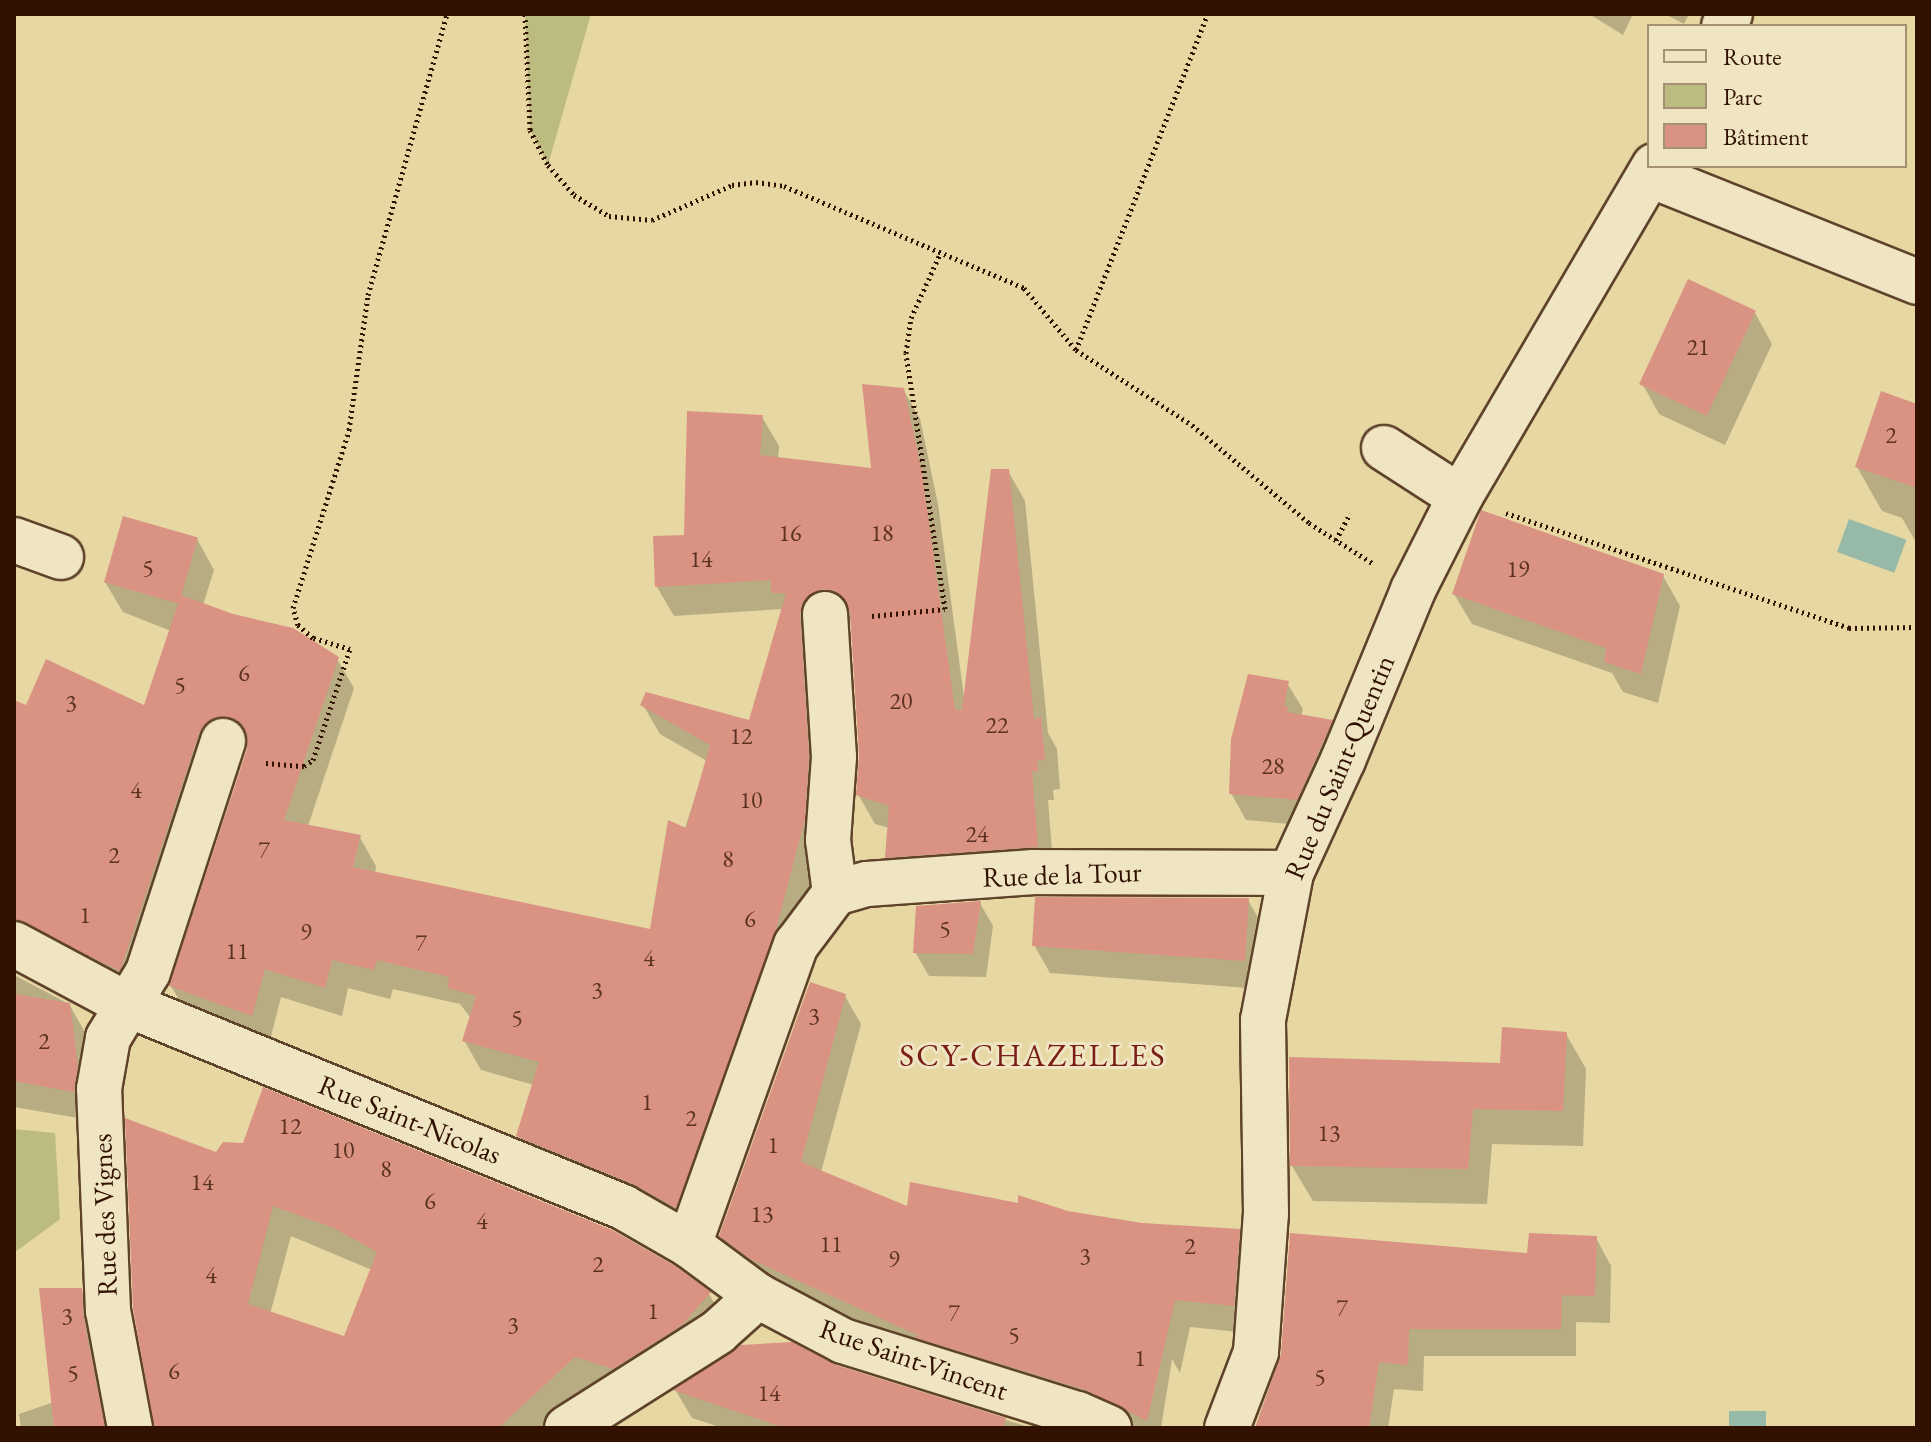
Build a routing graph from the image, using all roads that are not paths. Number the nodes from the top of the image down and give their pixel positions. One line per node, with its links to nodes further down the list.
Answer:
1 (1652, 170): 2 (street); 4 (street, Rue du Saint-Quentin)
2 (1917, 282)
3 (1384, 448): 4 (street)
4 (1460, 497): 9 (street, Rue du Saint-Quentin)
5 (14, 540): 6 (street)
6 (61, 557)
7 (825, 619): 10 (street)
8 (220, 751): 12 (street, Rue des Vignes)
9 (1291, 873): 10 (street, Rue de la Tour); 18 (street, Rue du Saint-Quentin)
10 (835, 893): 13 (street)
11 (14, 944): 12 (street, Rue Saint-Nicolas)
12 (126, 1004): 13 (street, Rue Saint-Nicolas); 15 (street, Rue des Vignes)
13 (689, 1245): 14 (street, Rue Saint-Vincent)
14 (758, 1296): 16 (street); 17 (street, Rue Saint-Vincent)
15 (130, 1428)
16 (567, 1428)
17 (1109, 1428)
18 (1227, 1428)

